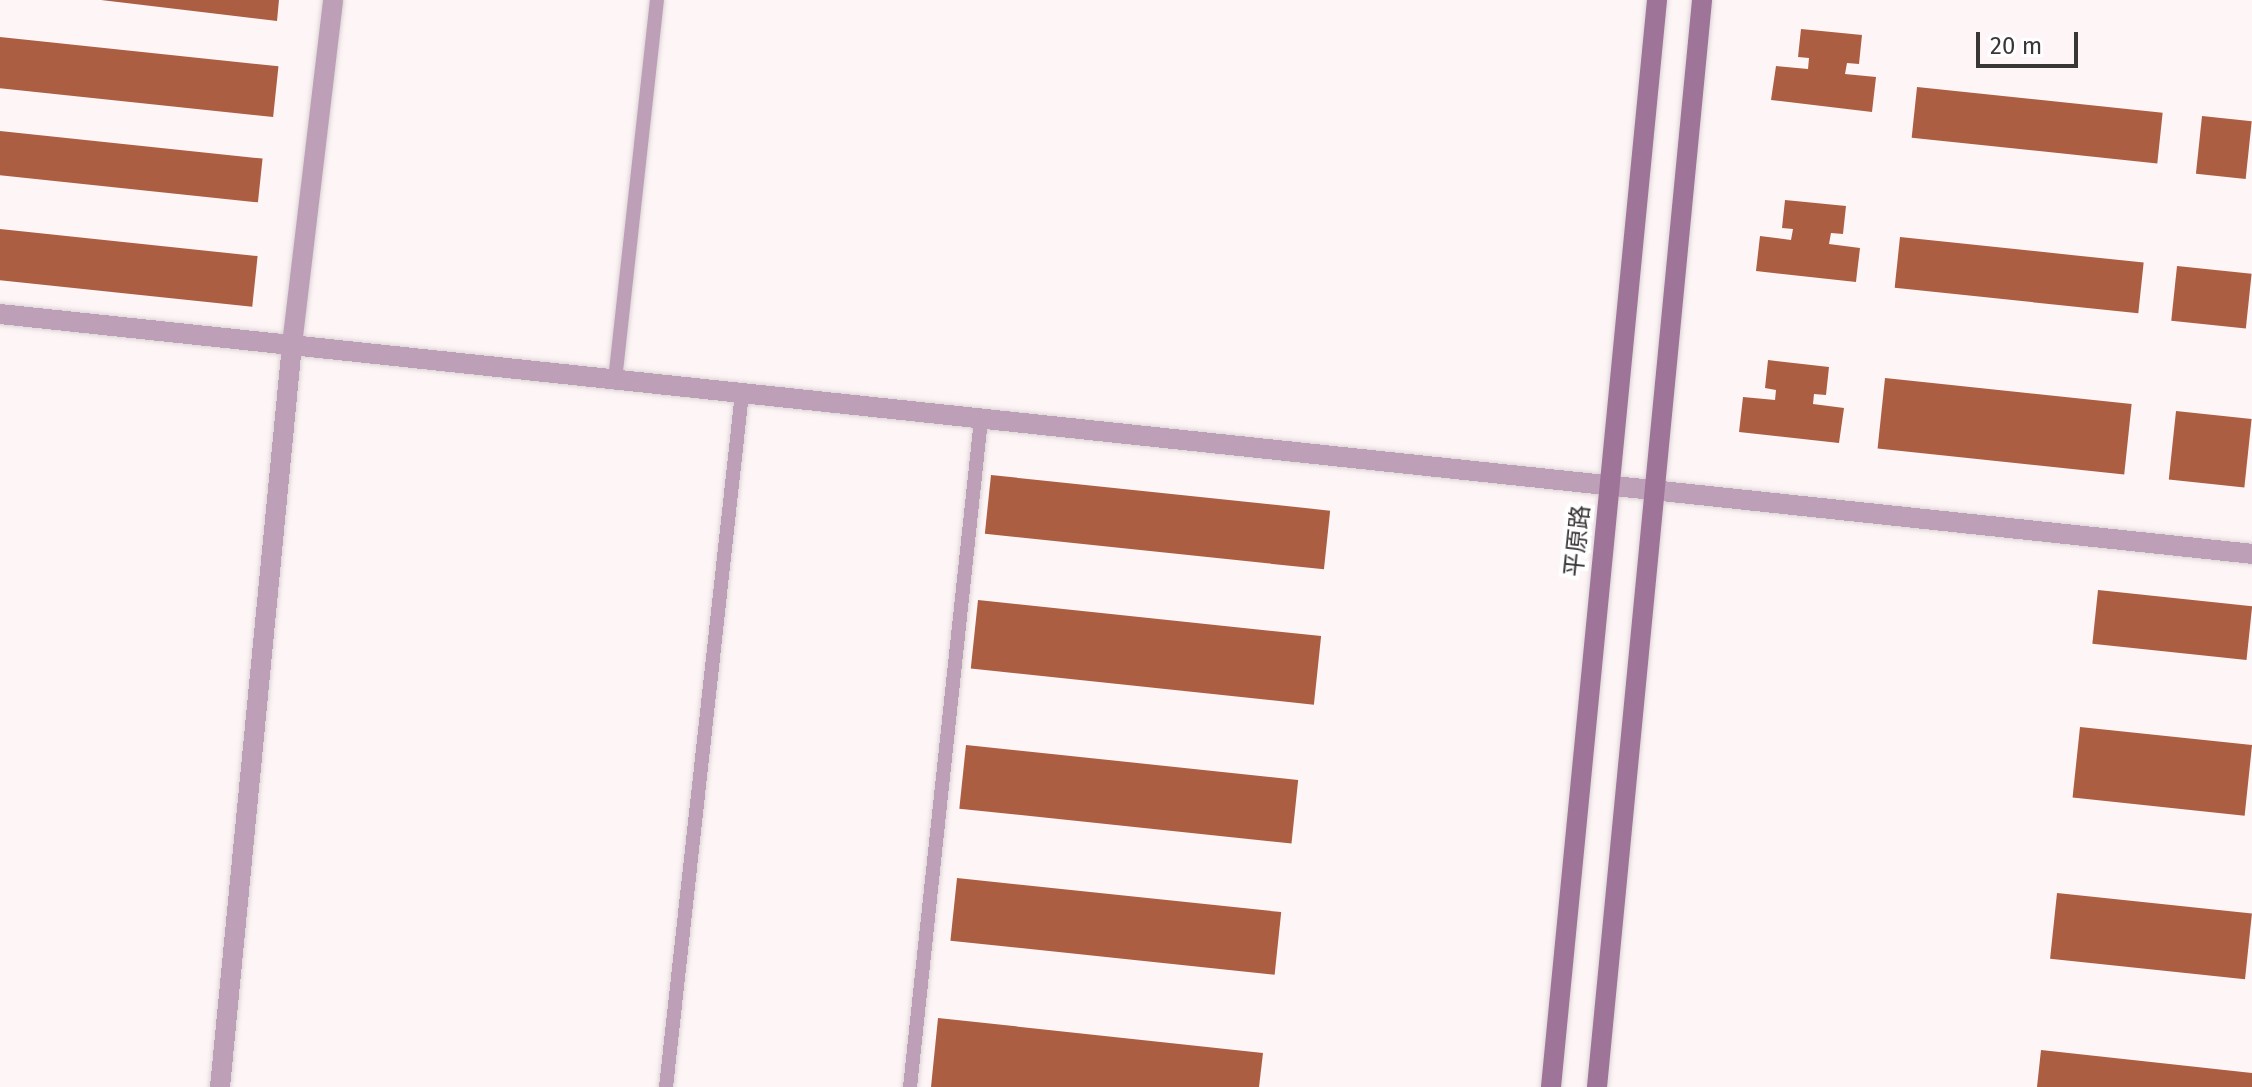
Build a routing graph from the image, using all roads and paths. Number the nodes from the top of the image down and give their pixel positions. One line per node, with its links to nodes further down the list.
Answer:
1 (333, 0): 6 (street)
2 (657, 0): 7 (lane)
3 (1657, 0): 10 (main road, 平原路)
4 (1702, 0): 11 (main road)
5 (0, 314): 6 (street)
6 (292, 345): 7 (street); 13 (street)
7 (615, 380): 8 (street)
8 (742, 393): 9 (street); 14 (lane)
9 (981, 419): 10 (street); 15 (lane)
10 (1610, 486): 11 (street); 16 (main road, 平原路)
11 (1655, 491): 12 (street); 17 (main road)
12 (2252, 554)
13 (220, 1087)
14 (666, 1087)
15 (910, 1087)
16 (1551, 1087)
17 (1597, 1087)

